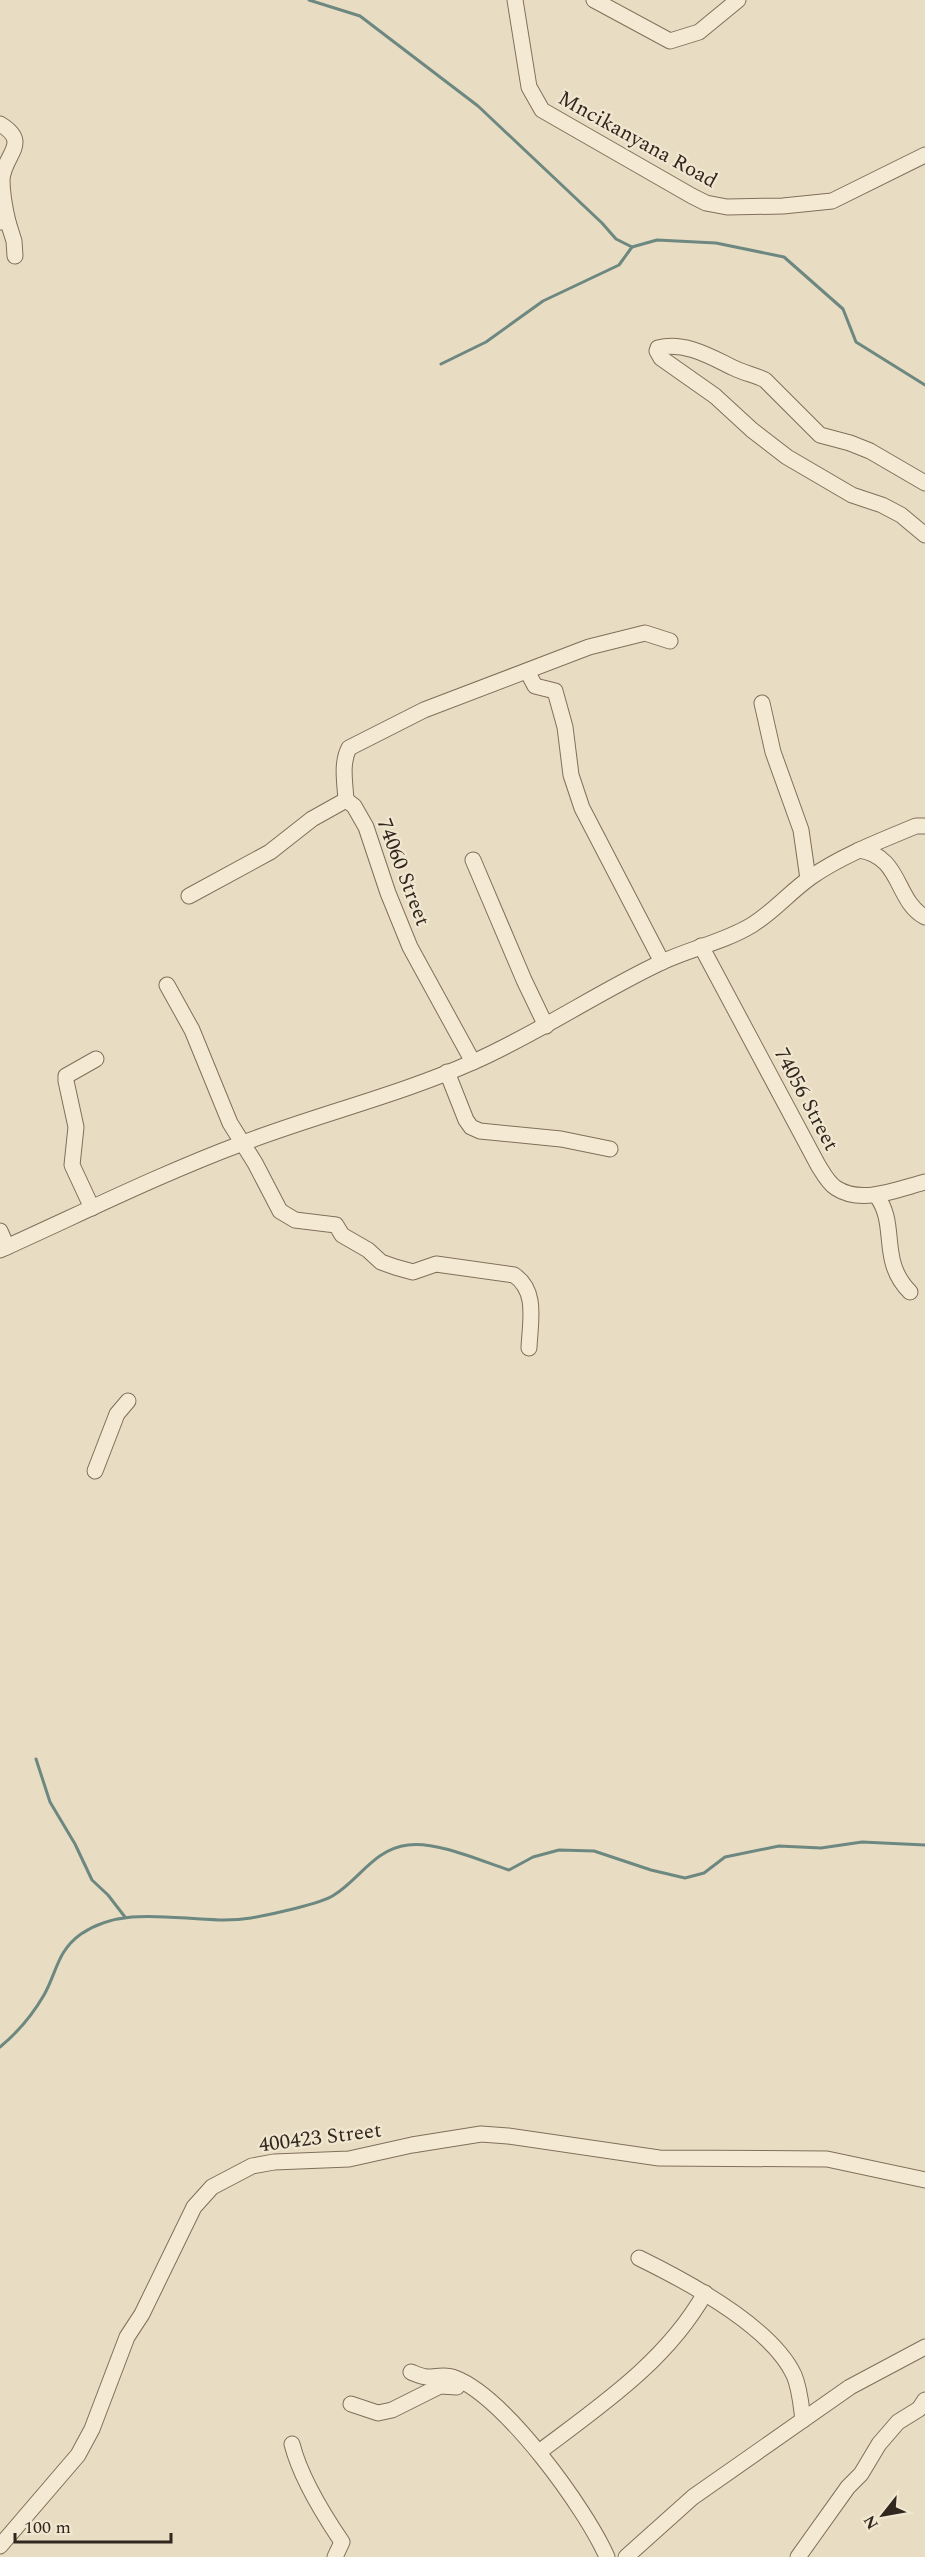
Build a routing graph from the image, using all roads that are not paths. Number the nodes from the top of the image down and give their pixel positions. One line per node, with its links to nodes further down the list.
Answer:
1 (515, 0): 5 (street, Mncikanyana Road)
2 (594, 0): 3 (street)
3 (738, 0)
4 (0, 124): 6 (street)
5 (925, 155)
6 (4, 222): 7 (street)
7 (15, 256)
8 (925, 483): 9 (street)
9 (925, 535)
10 (670, 641): 11 (street)
11 (527, 671): 13 (street); 21 (street)
12 (762, 703): 17 (street)
13 (346, 800): 18 (street); 25 (street, 74060 Street)
14 (925, 826): 15 (street)
15 (859, 850): 17 (street); 19 (street)
16 (473, 860): 23 (street)
17 (808, 879): 20 (street)
18 (189, 896)
19 (925, 917)
20 (701, 946): 21 (street); 30 (street, 74056 Street)
21 (662, 962): 23 (street)
22 (167, 985): 27 (street)
23 (546, 1026): 25 (street)
24 (96, 1059): 31 (street)
25 (473, 1062): 26 (street)
26 (447, 1072): 27 (street); 28 (street)
27 (244, 1142): 31 (street); 35 (street)
28 (610, 1149)
29 (925, 1182): 30 (street, 74056 Street)
30 (876, 1195): 34 (street)
31 (92, 1208): 33 (street)
32 (0, 1230): 33 (street)
33 (3, 1248)
34 (910, 1292)
35 (529, 1348)
36 (128, 1401): 37 (street)
37 (95, 1471)
38 (925, 2180): 49 (street, 400423 Street)
39 (639, 2258): 40 (street)
40 (705, 2293): 46 (street); 48 (street)
41 (925, 2347): 46 (street)
42 (411, 2372): 43 (street)
43 (471, 2387): 45 (street); 48 (street)
44 (925, 2400): 53 (street)
45 (351, 2404)
46 (803, 2420): 52 (street)
47 (292, 2444): 50 (street)
48 (539, 2452): 51 (street)
49 (0, 2546)
50 (335, 2557)
51 (607, 2557)
52 (626, 2557)
53 (798, 2557)

